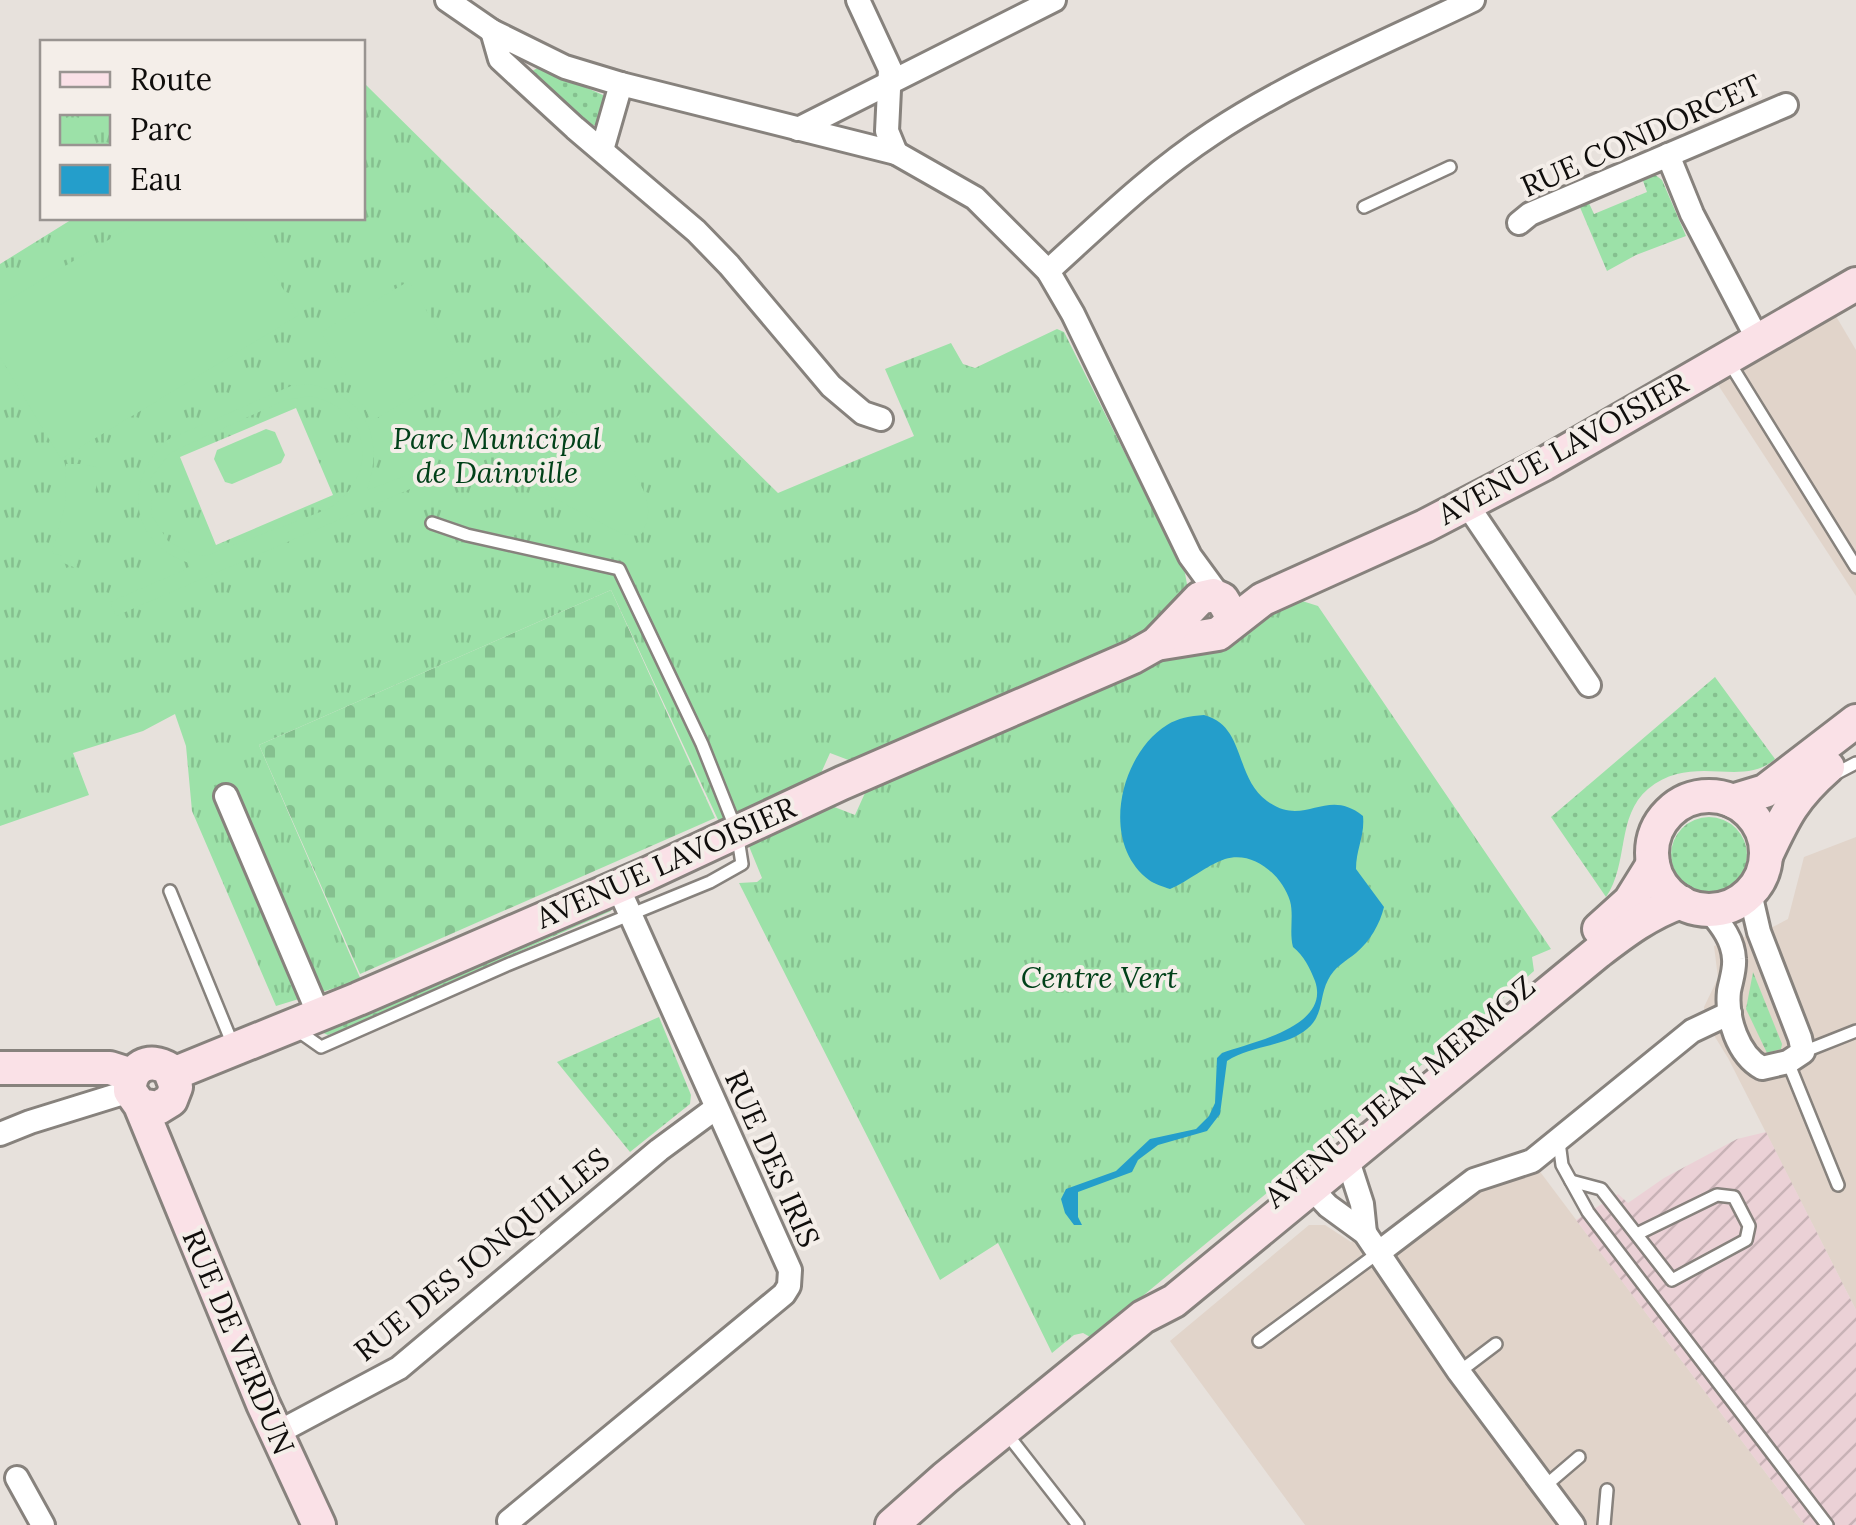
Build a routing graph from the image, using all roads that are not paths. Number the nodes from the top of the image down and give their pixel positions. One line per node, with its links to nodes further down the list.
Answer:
1 (447, 0): 5 (street)
2 (858, 0): 6 (street)
3 (1054, 0): 6 (street)
4 (1473, 0): 16 (street)
5 (492, 31): 7 (street); 10 (street)
6 (890, 82): 9 (street); 11 (street)
7 (620, 84): 9 (street); 10 (street)
8 (1786, 105): 12 (street, RUE CONDORCET)
9 (798, 129): 11 (street)
10 (602, 150): 20 (street)
11 (896, 153): 16 (street)
12 (1668, 155): 15 (street, RUE CONDORCET); 18 (street)
13 (1450, 167): 14 (lane)
14 (1364, 207)
15 (1520, 223)
16 (1048, 271): 24 (street)
17 (1856, 284): 18 (main road, AVENUE LAVOISIER)
18 (1758, 340): 19 (main road, AVENUE LAVOISIER)
19 (1727, 358): 21 (main road, AVENUE LAVOISIER); 23 (lane)
20 (880, 418)
21 (1466, 503): 24 (main road, AVENUE LAVOISIER); 25 (street)
22 (432, 523): 32 (lane)
23 (1856, 567)
24 (1211, 611): 32 (main road, AVENUE LAVOISIER)
25 (1588, 685)
26 (1856, 721): 31 (main road)
27 (1856, 743): 29 (main road)
28 (1856, 763): 29 (lane)
29 (1812, 782): 33 (main road)
30 (226, 796): 40 (street)
31 (1732, 801): 33 (main road); 34 (main road)
32 (737, 832): 37 (main road, AVENUE LAVOISIER)
33 (1766, 856): 36 (main road)
34 (1653, 864): 38 (main road); 48 (main road, AVENUE JEAN MERMOZ)
35 (170, 891): 42 (lane)
36 (1750, 893): 38 (main road); 43 (street)
37 (624, 900): 40 (main road, AVENUE LAVOISIER); 46 (street, RUE DES IRIS)
38 (1695, 906): 39 (street); 48 (main road, AVENUE JEAN MERMOZ)
39 (1730, 1014): 43 (street); 49 (street)
40 (305, 1020): 42 (main road, AVENUE LAVOISIER)
41 (1856, 1031): 43 (lane)
42 (235, 1049): 45 (main road, AVENUE LAVOISIER)
43 (1796, 1057): 51 (lane)
44 (0, 1068): 45 (main road)
45 (148, 1090): 47 (street); 60 (main road, RUE DE VERDUN)
46 (716, 1108): 60 (street, RUE DES JONQUILLES); 65 (street, RUE DES IRIS)
47 (0, 1134)
48 (1359, 1138): 52 (main road, AVENUE JEAN MERMOZ); 54 (street); 55 (main road, AVENUE JEAN MERMOZ)
49 (1559, 1142): 50 (lane); 54 (street)
50 (1571, 1181): 53 (lane); 72 (lane)
51 (1838, 1185)
52 (1312, 1189): 54 (street); 55 (main road, AVENUE JEAN MERMOZ)
53 (1636, 1234): 53 (lane)
54 (1371, 1243): 56 (lane); 58 (street)
55 (1144, 1317): 59 (main road, AVENUE JEAN MERMOZ)
56 (1259, 1342)
57 (1496, 1344): 58 (lane)
58 (1459, 1372): 63 (street)
59 (1004, 1430): 68 (main road, AVENUE JEAN MERMOZ); 69 (lane)
60 (277, 1434): 67 (main road, RUE DE VERDUN)
61 (1579, 1457): 63 (lane)
62 (17, 1478): 66 (street)
63 (1545, 1486): 70 (street)
64 (1607, 1490): 71 (lane)
65 (509, 1521)
66 (43, 1525)
67 (319, 1525)
68 (892, 1525)
69 (1078, 1525)
70 (1573, 1525)
71 (1604, 1525)
72 (1827, 1525)

